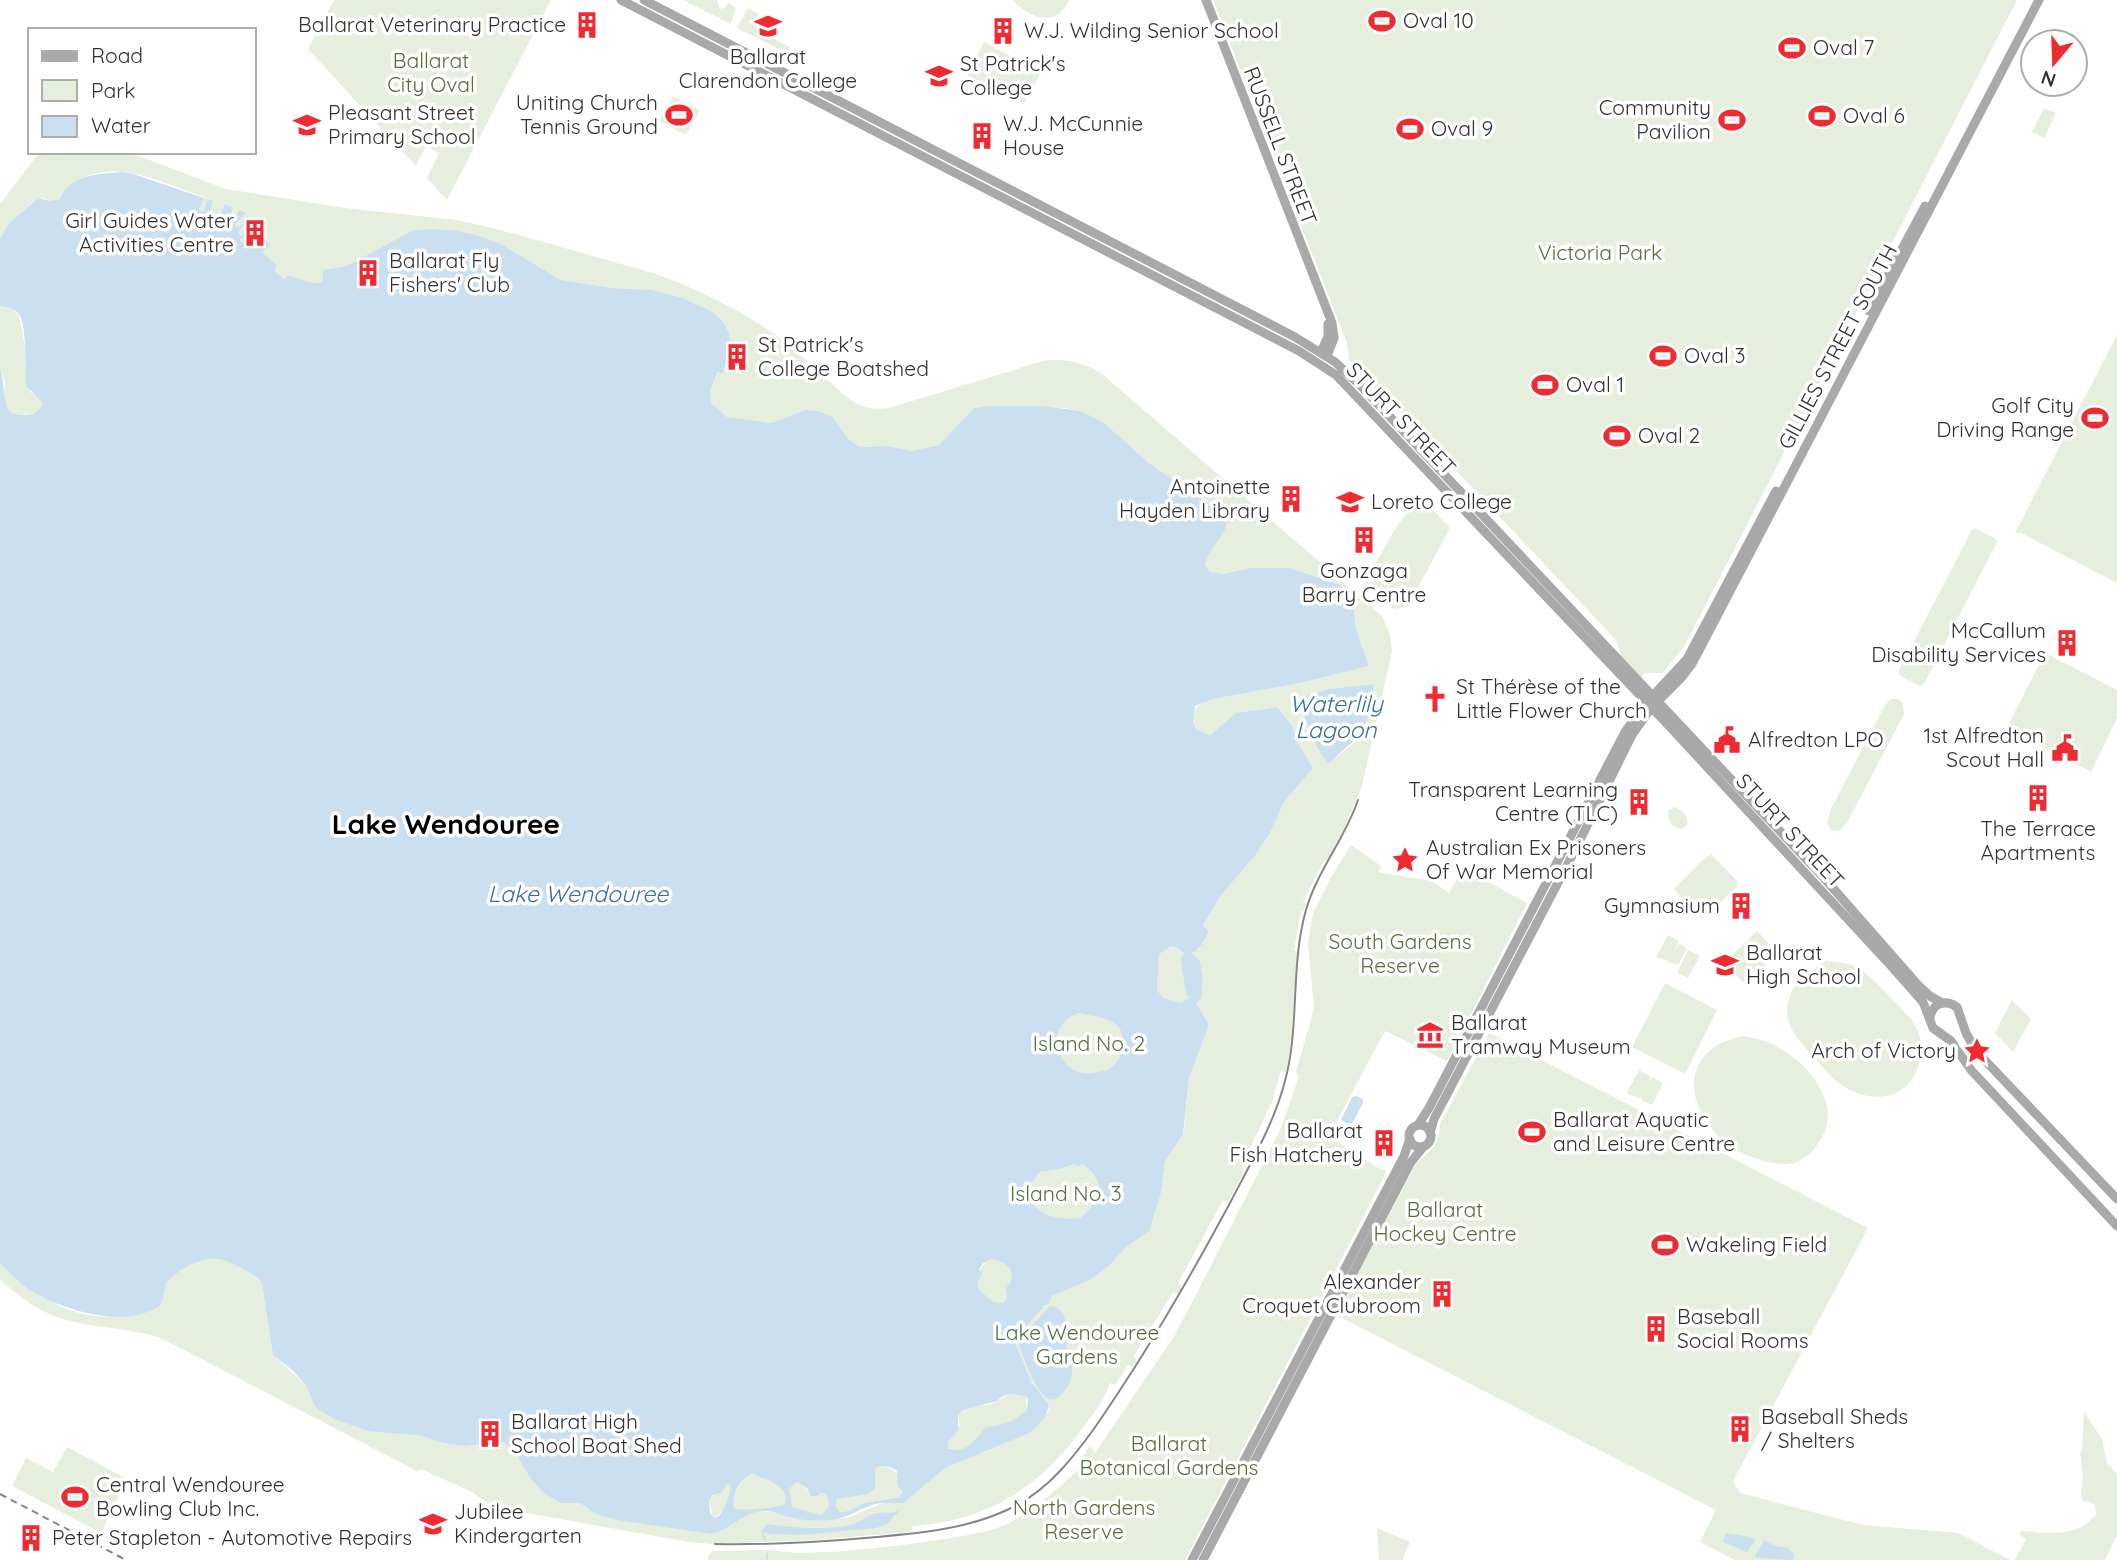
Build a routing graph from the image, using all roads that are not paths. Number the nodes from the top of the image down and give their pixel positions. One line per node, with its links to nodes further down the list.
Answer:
1 (621, 0): 8 (main road, STURT STREET)
2 (644, 0): 7 (main road, STURT STREET)
3 (1206, 0): 7 (main road, RUSSELL STREET)
4 (2034, 0): 6 (main road, GILLIES STREET SOUTH)
5 (2039, 0): 6 (main road, GILLIES STREET SOUTH)
6 (1974, 119): 8 (main road, GILLIES STREET SOUTH)
7 (1324, 354): 8 (main road, STURT STREET)
8 (1652, 702): 9 (main road); 10 (main road, STURT STREET); 11 (main road); 12 (main road, STURT STREET)
9 (1637, 726): 10 (main road); 11 (main road)
10 (1671, 728): 13 (main road, STURT STREET)
11 (1567, 854): 14 (main road); 16 (main road)
12 (1942, 1003): 13 (main road); 15 (main road)
13 (1930, 1017): 17 (main road)
14 (1487, 1018): 16 (main road); 19 (main road)
15 (1962, 1021): 17 (main road); 22 (main road)
16 (1474, 1022): 18 (main road)
17 (1943, 1034): 23 (main road)
18 (1418, 1125): 19 (main road); 20 (main road)
19 (1430, 1133): 21 (main road)
20 (1410, 1139): 21 (main road); 24 (main road)
21 (1424, 1146): 24 (main road)
22 (2117, 1199)
23 (2117, 1226)
24 (1256, 1453): 25 (main road); 26 (main road)
25 (1192, 1560)
26 (1203, 1560)

